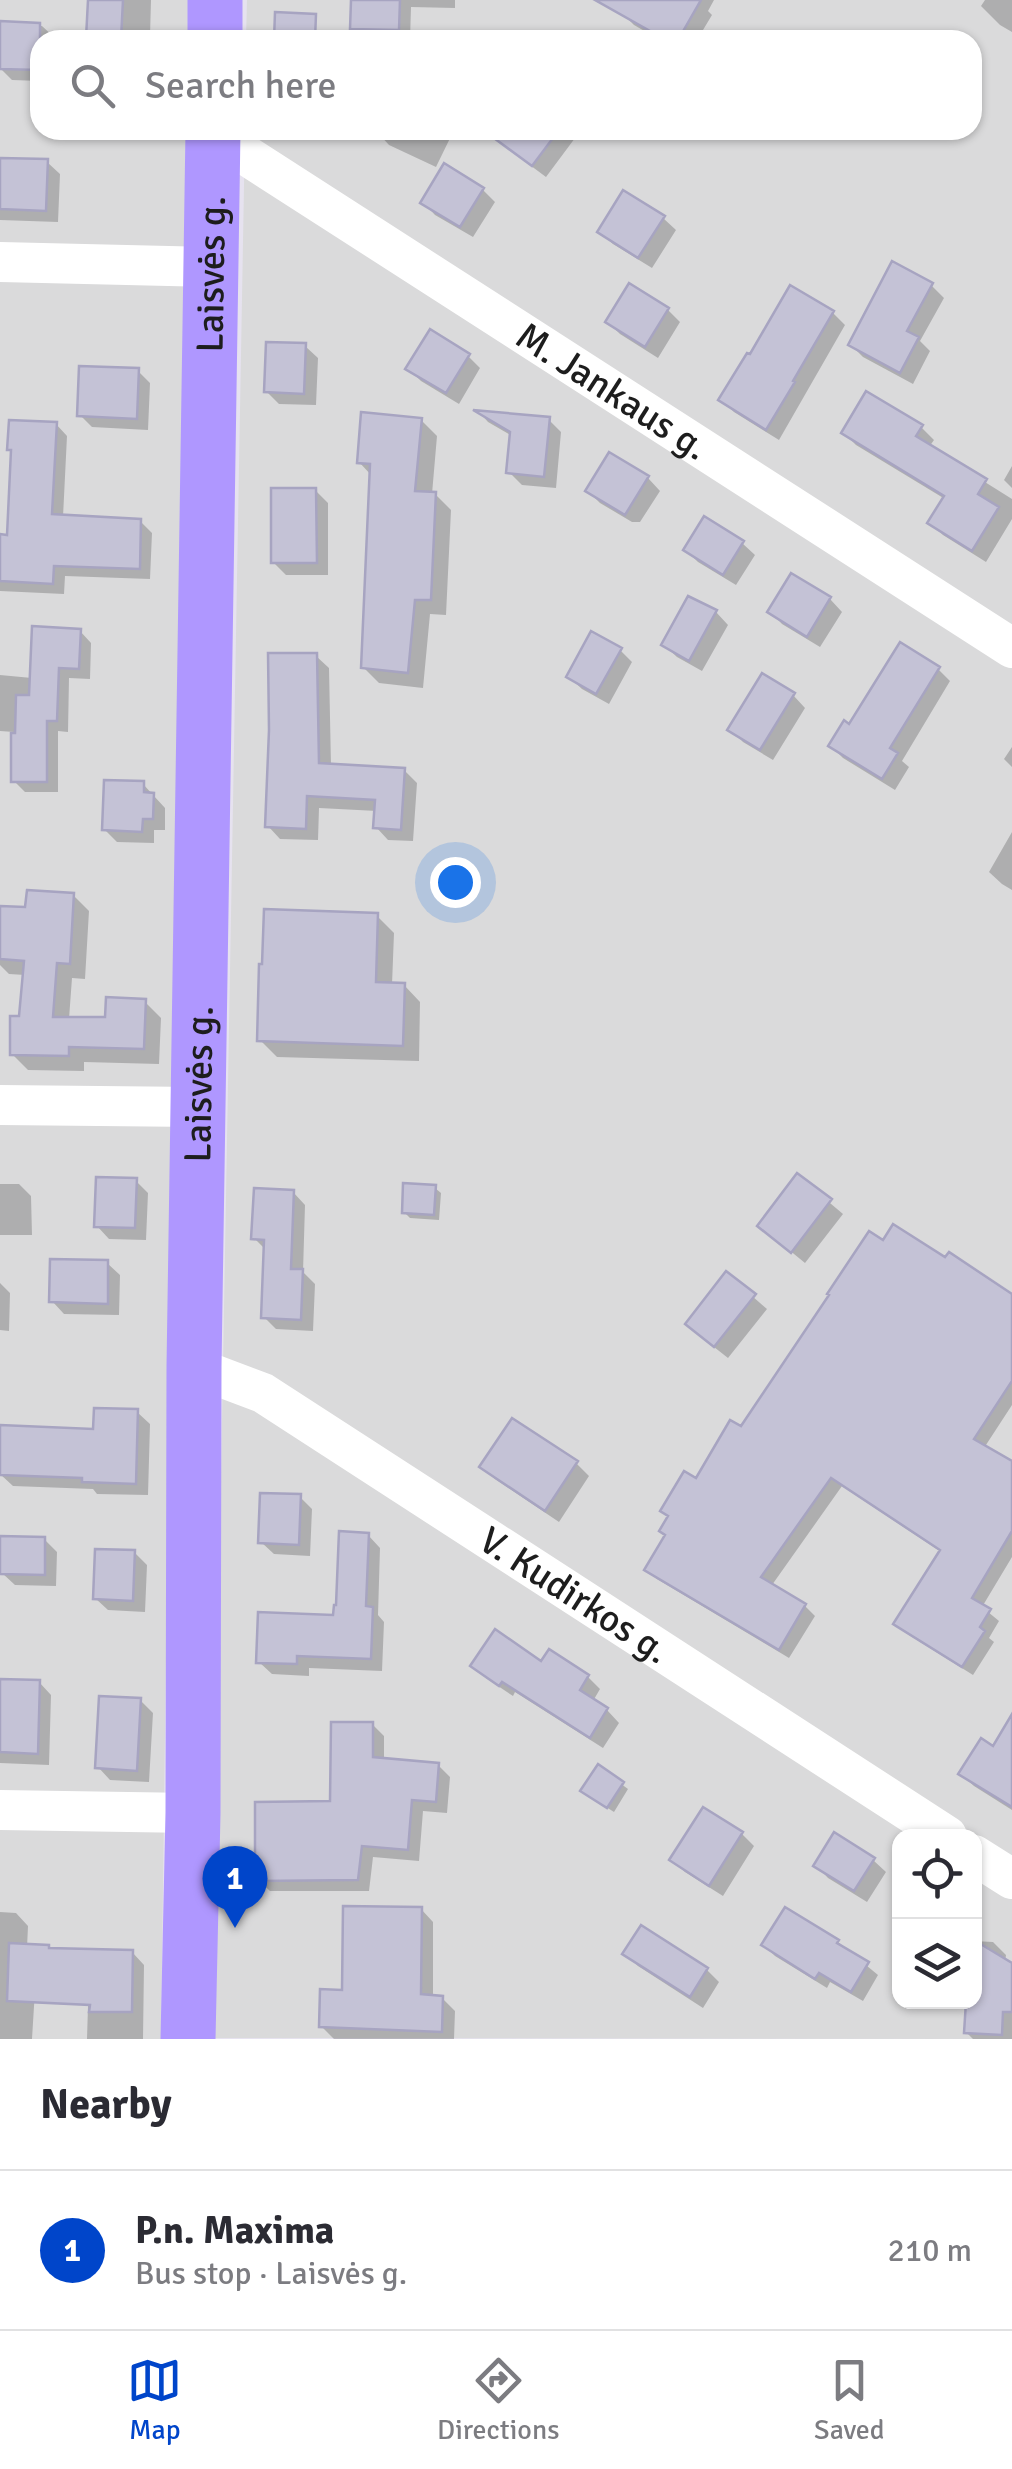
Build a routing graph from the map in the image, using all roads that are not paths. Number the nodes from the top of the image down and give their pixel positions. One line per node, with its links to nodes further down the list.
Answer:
1 (215, 0): 2 (main road)
2 (214, 30)
3 (213, 140): 6 (main road, Laisvės g.)
4 (225, 140): 7 (street, M. Jankaus g.)
5 (0, 262): 6 (street)
6 (211, 267): 9 (main road, Laisvės g.)
7 (1012, 648)
8 (0, 1105): 9 (street)
9 (198, 1106): 10 (main road, Laisvės g.)
10 (194, 1368): 12 (main road, Laisvės g.); 13 (street, V. Kudirkos g.)
11 (0, 1810): 12 (street)
12 (192, 1813): 16 (main road, Laisvės g.)
13 (936, 1829)
14 (982, 1859): 15 (street)
15 (1012, 1879)
16 (188, 2039)

